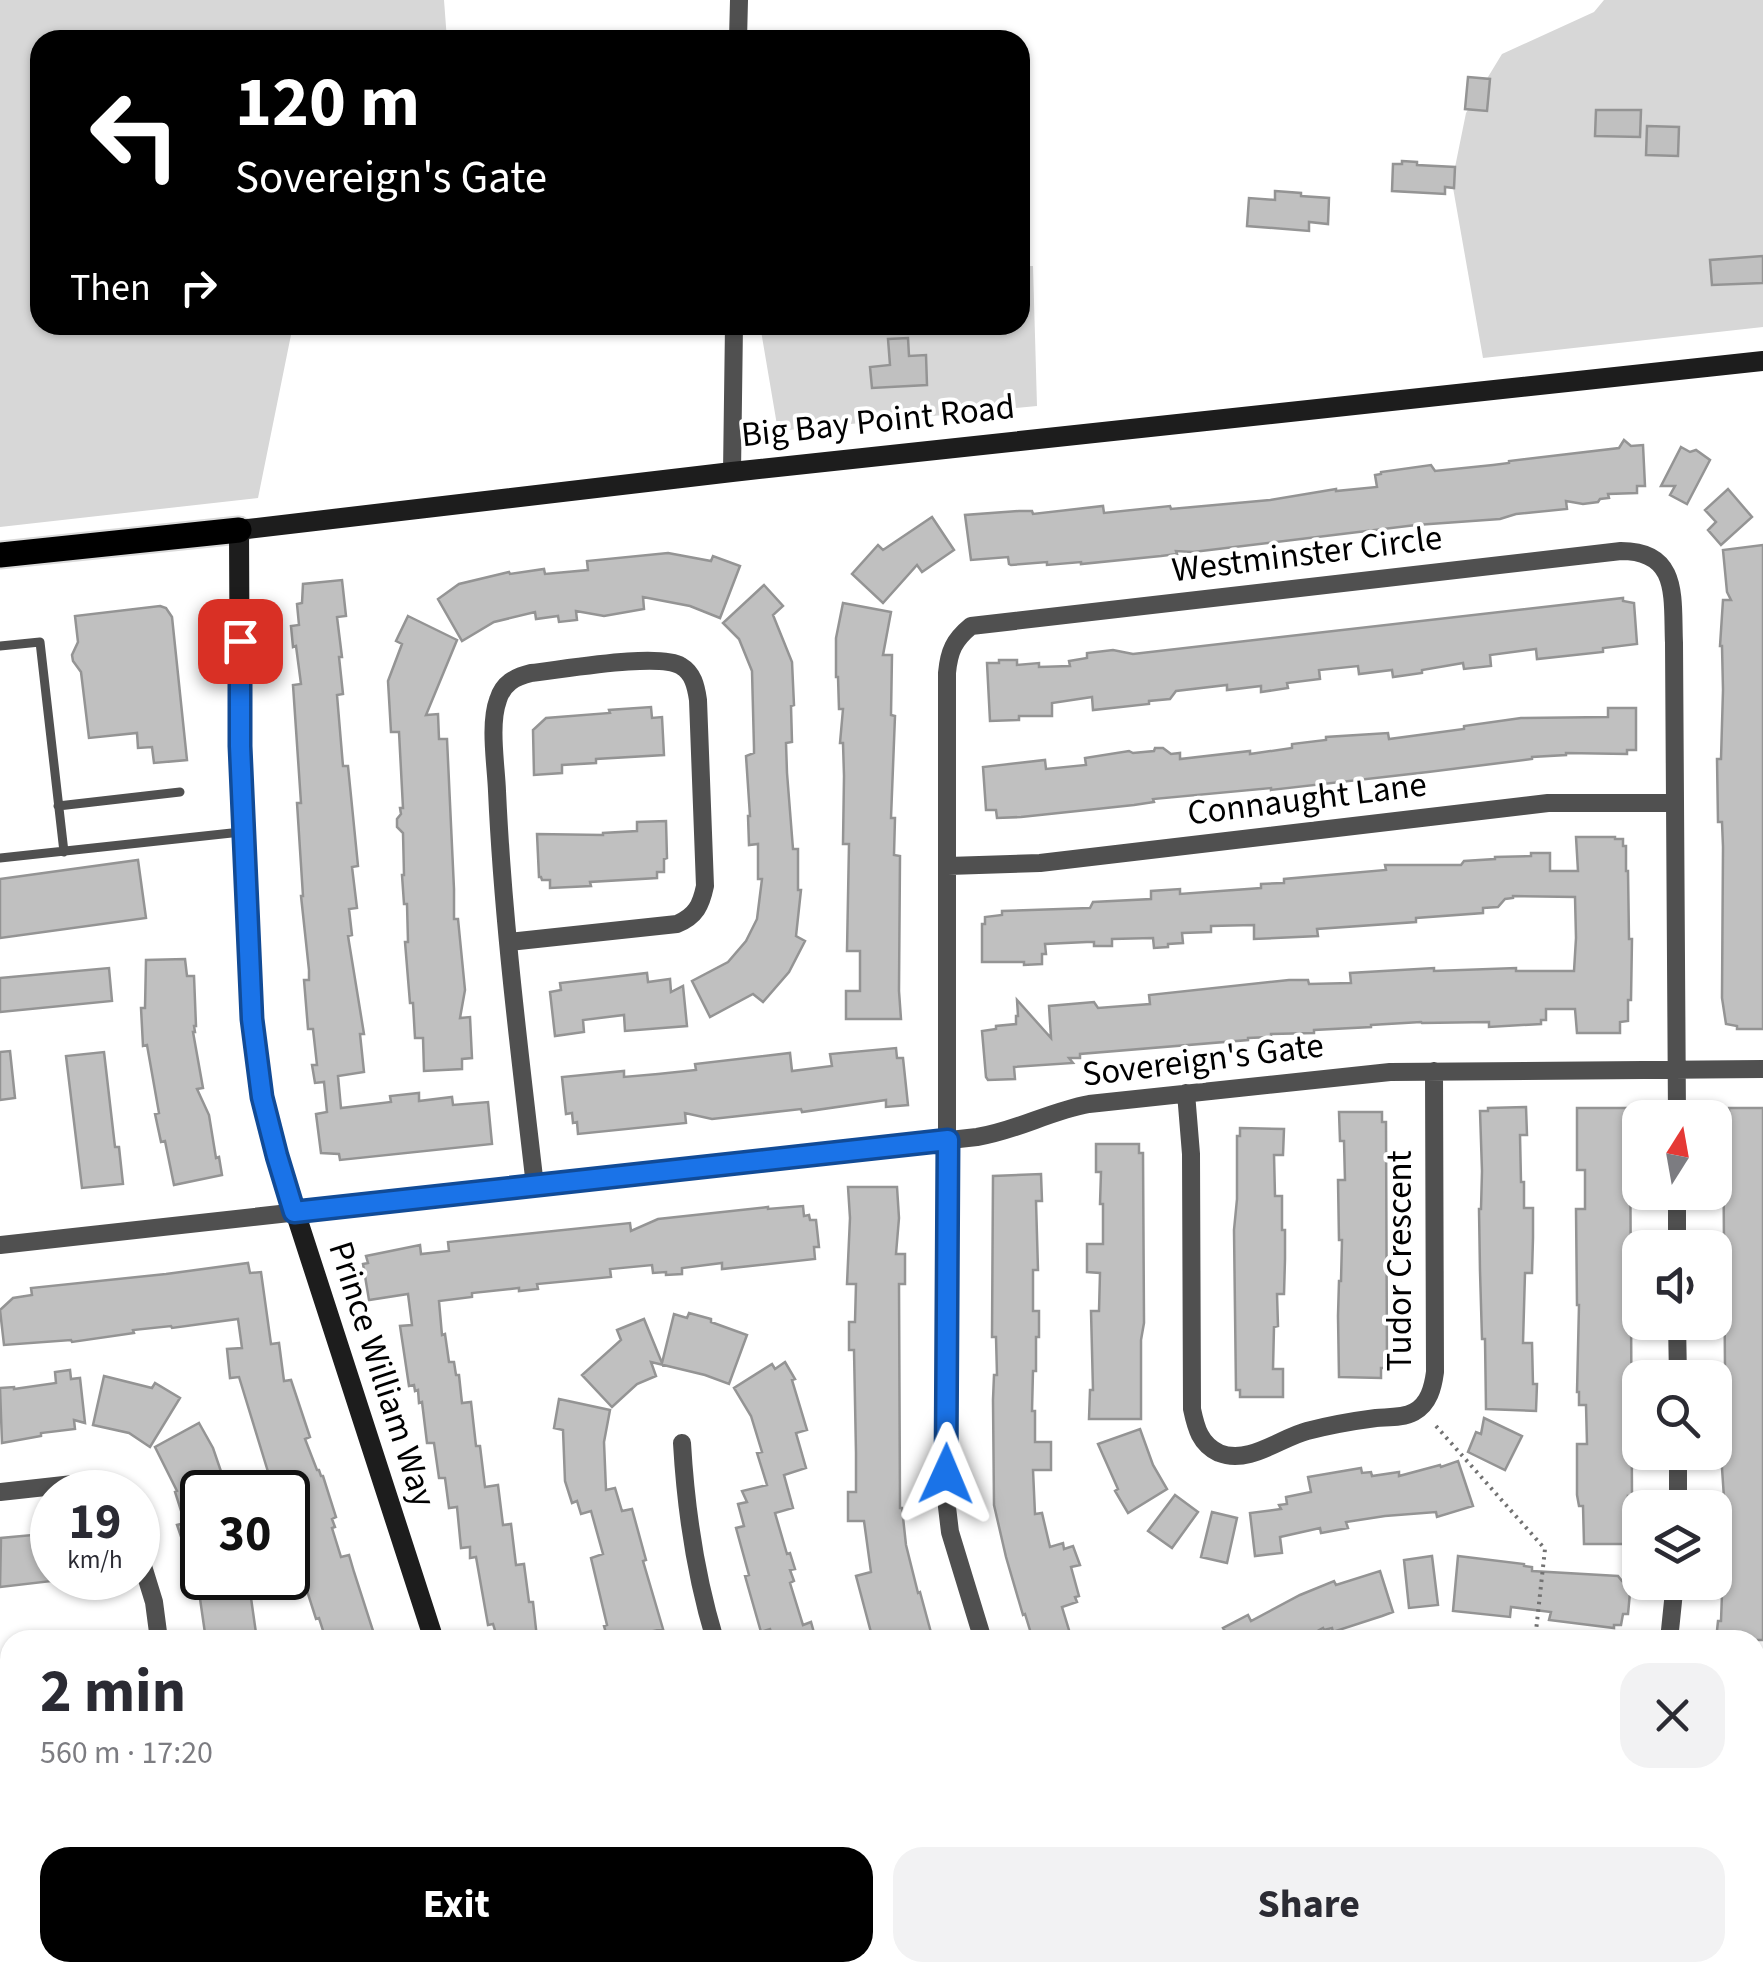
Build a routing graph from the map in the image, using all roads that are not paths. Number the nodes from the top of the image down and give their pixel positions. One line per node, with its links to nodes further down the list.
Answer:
1 (739, 0): 2 (street)
2 (738, 30)
3 (734, 335): 5 (street)
4 (1763, 360): 5 (main road, Big Bay Point Road)
5 (732, 472): 6 (main road, Big Bay Point Road)
6 (239, 530): 7 (main road, Big Bay Point Road); 12 (main road, Prince William Way)
7 (0, 555)
8 (0, 646): 11 (lane)
9 (180, 792): 11 (lane)
10 (1675, 803): 15 (street, Connaught Lane); 15 (street, Westminster Circle); 18 (street, Westminster Circle)
11 (58, 806): 13 (lane)
12 (244, 832): 13 (lane); 24 (main road, Prince William Way)
13 (64, 852): 14 (lane)
14 (0, 858)
15 (948, 866): 22 (street, Westminster Circle)
16 (508, 942): 16 (street); 23 (street)
17 (1763, 1069): 18 (street, Sovereign's Gate)
18 (1678, 1070): 19 (street, Sovereign's Gate); 21 (street, Westminster Circle)
19 (1434, 1071): 20 (street, Sovereign's Gate); 20 (street, Tudor Crescent)
20 (1186, 1093): 22 (street, Sovereign's Gate)
21 (1677, 1100)
22 (948, 1140): 23 (street, Sovereign's Gate); 34 (street, Westminster Circle)
23 (535, 1186): 24 (street, Sovereign's Gate)
24 (294, 1212): 25 (street, Sovereign's Gate); 32 (main road, Prince William Way)
25 (0, 1245)
26 (682, 1443): 33 (street)
27 (30, 1489): 28 (street)
28 (0, 1492)
29 (153, 1600): 31 (street)
30 (1673, 1600): 35 (street)
31 (157, 1630)
32 (431, 1630)
33 (712, 1630)
34 (980, 1630)
35 (1670, 1630)

